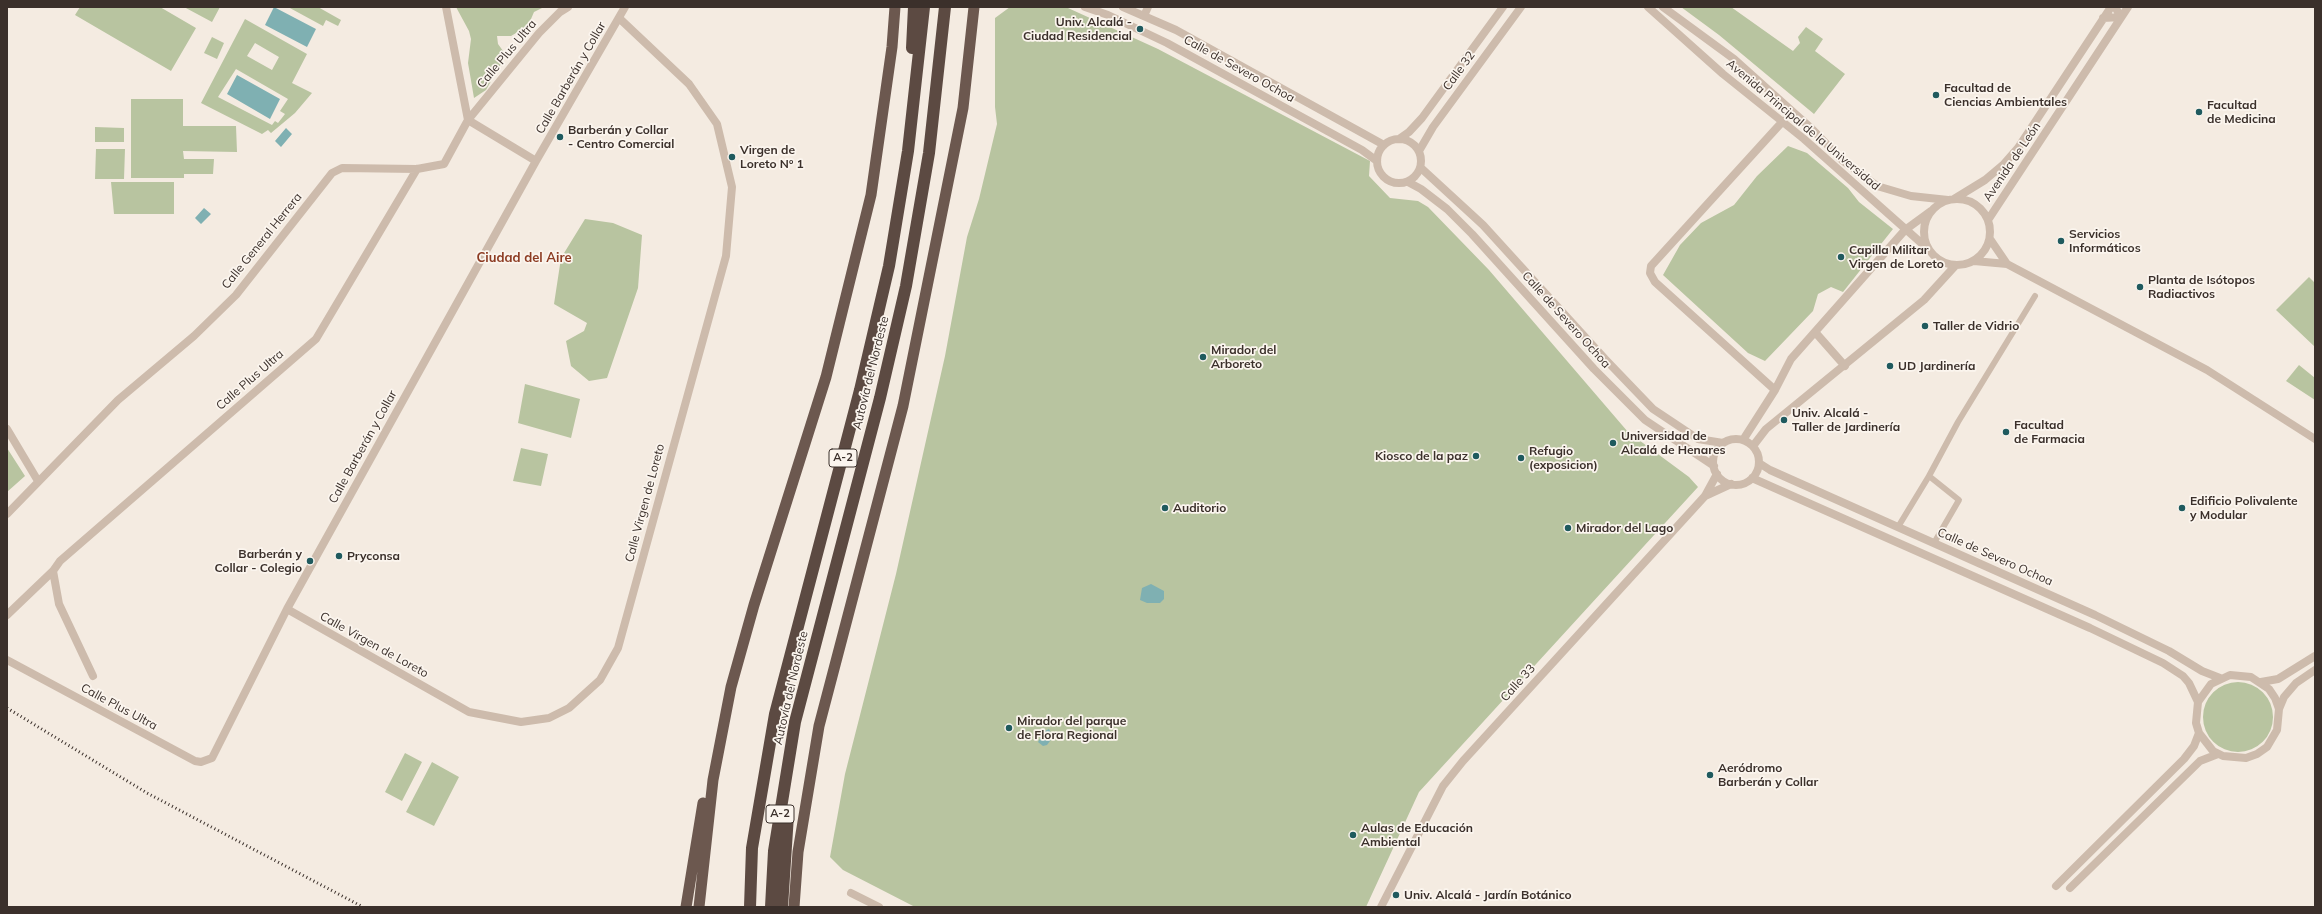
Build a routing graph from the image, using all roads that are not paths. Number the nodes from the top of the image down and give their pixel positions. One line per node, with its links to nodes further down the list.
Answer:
1 (446, 7): 23 (street)
2 (568, 7): 23 (street, Calle Plus Ultra)
3 (625, 7): 21 (street, Calle Barberán y Collar)
4 (895, 7): 73 (highway)
5 (914, 7): 27 (highway)
6 (924, 7): 27 (highway, A-2)
7 (945, 7): 75 (highway, Autovía del Nordeste / A-2)
8 (974, 7): 87 (highway)
9 (1085, 7): 30 (street, Calle de Severo Ochoa)
10 (1122, 7): 19 (street, Calle de Severo Ochoa)
11 (1148, 7): 19 (street)
12 (1503, 7): 25 (street, Calle 32)
13 (1521, 7): 28 (street, Calle 32)
14 (1648, 7): 24 (street, Avenida Principal de la Universidad)
15 (1663, 7): 34 (street, Avenida Principal de la Universidad)
16 (2111, 7): 22 (street, Avenida de León)
17 (2115, 7): 20 (street)
18 (2128, 7): 20 (street, Avenida de León)
19 (1144, 16): 26 (street, Calle de Severo Ochoa)
20 (2121, 17): 22 (street); 36 (street, Avenida de León)
21 (619, 18): 29 (street, Calle Barberán y Collar); 64 (street, Calle Virgen de Loreto)
22 (2103, 18): 34 (street, Avenida de León)
23 (468, 120): 29 (street); 32 (street, Calle General Herrera)
24 (1784, 121): 37 (street, Avenida Principal de la Universidad); 46 (street)
25 (1399, 139): 26 (street); 28 (street)
26 (1384, 145): 30 (street)
27 (908, 151): 84 (highway, A-2)
28 (1419, 152): 31 (street)
29 (536, 161): 64 (street, Calle Barberán y Collar)
30 (1377, 161): 33 (street)
31 (1421, 168): 33 (street); 50 (street, Calle de Severo Ochoa)
32 (416, 170): 57 (street, Calle General Herrera); 63 (street, Calle Plus Ultra)
33 (1408, 182): 53 (street, Calle de Severo Ochoa)
34 (1951, 200): 35 (street); 36 (street)
35 (1931, 211): 37 (street); 39 (street)
36 (1988, 220): 38 (street)
37 (1905, 230): 39 (street, Avenida Principal de la Universidad); 44 (street)
38 (1990, 239): 40 (street); 41 (street)
39 (1928, 249): 42 (street)
40 (1974, 261): 41 (street); 42 (street)
41 (2007, 264): 48 (street)
42 (1955, 266): 45 (street)
43 (2035, 296): 55 (street)
44 (1815, 332): 45 (street); 46 (street)
45 (1846, 366): 51 (street)
46 (1775, 390): 49 (street)
47 (7, 429): 57 (street)
48 (2315, 439)
49 (1743, 440): 50 (street); 51 (street)
50 (1723, 443): 53 (street)
51 (1753, 446): 52 (street)
52 (1759, 463): 56 (street); 61 (street, Calle de Severo Ochoa)
53 (1714, 466): 54 (street)
54 (1717, 474): 58 (street); 59 (street, Calle 33)
55 (1929, 476): 61 (street); 62 (street)
56 (1752, 478): 58 (street); 72 (street)
57 (38, 481): 60 (street, Calle General Herrera)
58 (1731, 484): 59 (street, Calle 33)
59 (1705, 496): 89 (street, Calle 33)
60 (7, 514)
61 (1898, 527): 62 (street, Calle de Severo Ochoa)
62 (1934, 543): 70 (street, Calle de Severo Ochoa)
63 (53, 571): 65 (street, Calle Plus Ultra); 69 (street, Calle Plus Ultra)
64 (287, 610): 77 (street, Calle Barberán y Collar)
65 (7, 615)
66 (2315, 656): 71 (street)
67 (7, 660): 77 (street, Calle Plus Ultra)
68 (2315, 670): 74 (street)
69 (93, 676)
70 (2220, 678): 71 (street); 72 (street)
71 (2261, 682): 74 (street)
72 (2198, 702): 76 (street)
73 (726, 707): 82 (highway); 83 (highway)
74 (2278, 709): 78 (street)
75 (795, 722): 85 (highway, Autovía del Nordeste / A-2); 86 (highway)
76 (2199, 733): 78 (street); 79 (street)
77 (218, 749)
78 (2218, 754): 80 (street)
79 (2056, 886)
80 (2070, 888)
81 (851, 893): 88 (street)
82 (686, 907)
83 (699, 907)
84 (750, 907)
85 (771, 907)
86 (782, 907)
87 (794, 907)
88 (879, 907)
89 (1381, 907)

